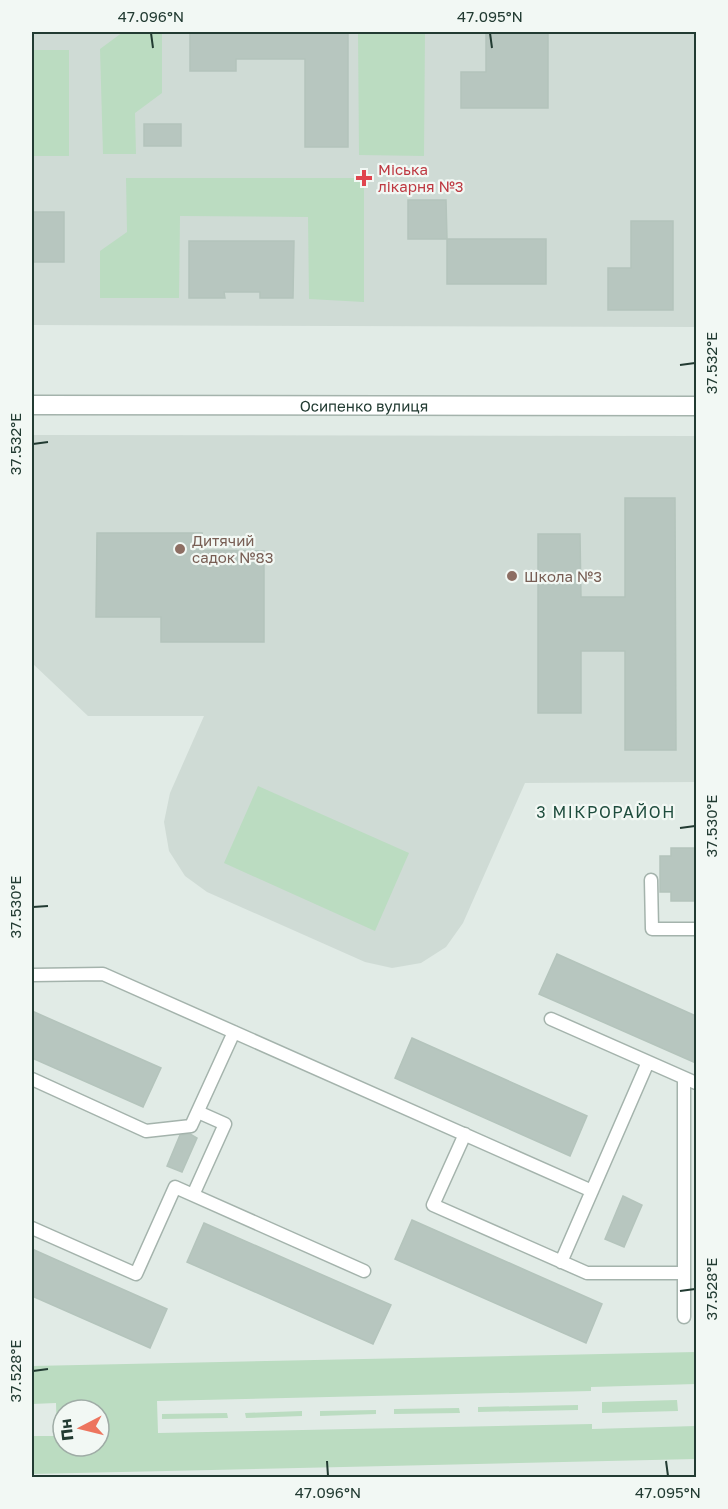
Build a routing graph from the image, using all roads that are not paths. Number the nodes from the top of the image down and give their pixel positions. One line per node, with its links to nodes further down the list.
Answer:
1 (32, 405): 2 (street, Осипенко вулиця)
2 (696, 406)
3 (651, 880): 4 (lane)
4 (696, 929)
5 (32, 975): 7 (lane)
6 (551, 1019): 8 (lane)
7 (234, 1032): 12 (lane); 13 (lane)
8 (648, 1062): 9 (lane); 14 (lane)
9 (684, 1078): 11 (lane); 19 (lane)
10 (32, 1079): 12 (lane)
11 (696, 1083)
12 (198, 1112): 15 (lane)
13 (465, 1134): 14 (lane); 17 (lane)
14 (592, 1191): 17 (lane)
15 (193, 1195): 16 (lane); 18 (lane)
16 (32, 1228)
17 (561, 1262): 19 (lane)
18 (364, 1271)
19 (684, 1273): 20 (lane)
20 (684, 1317)

